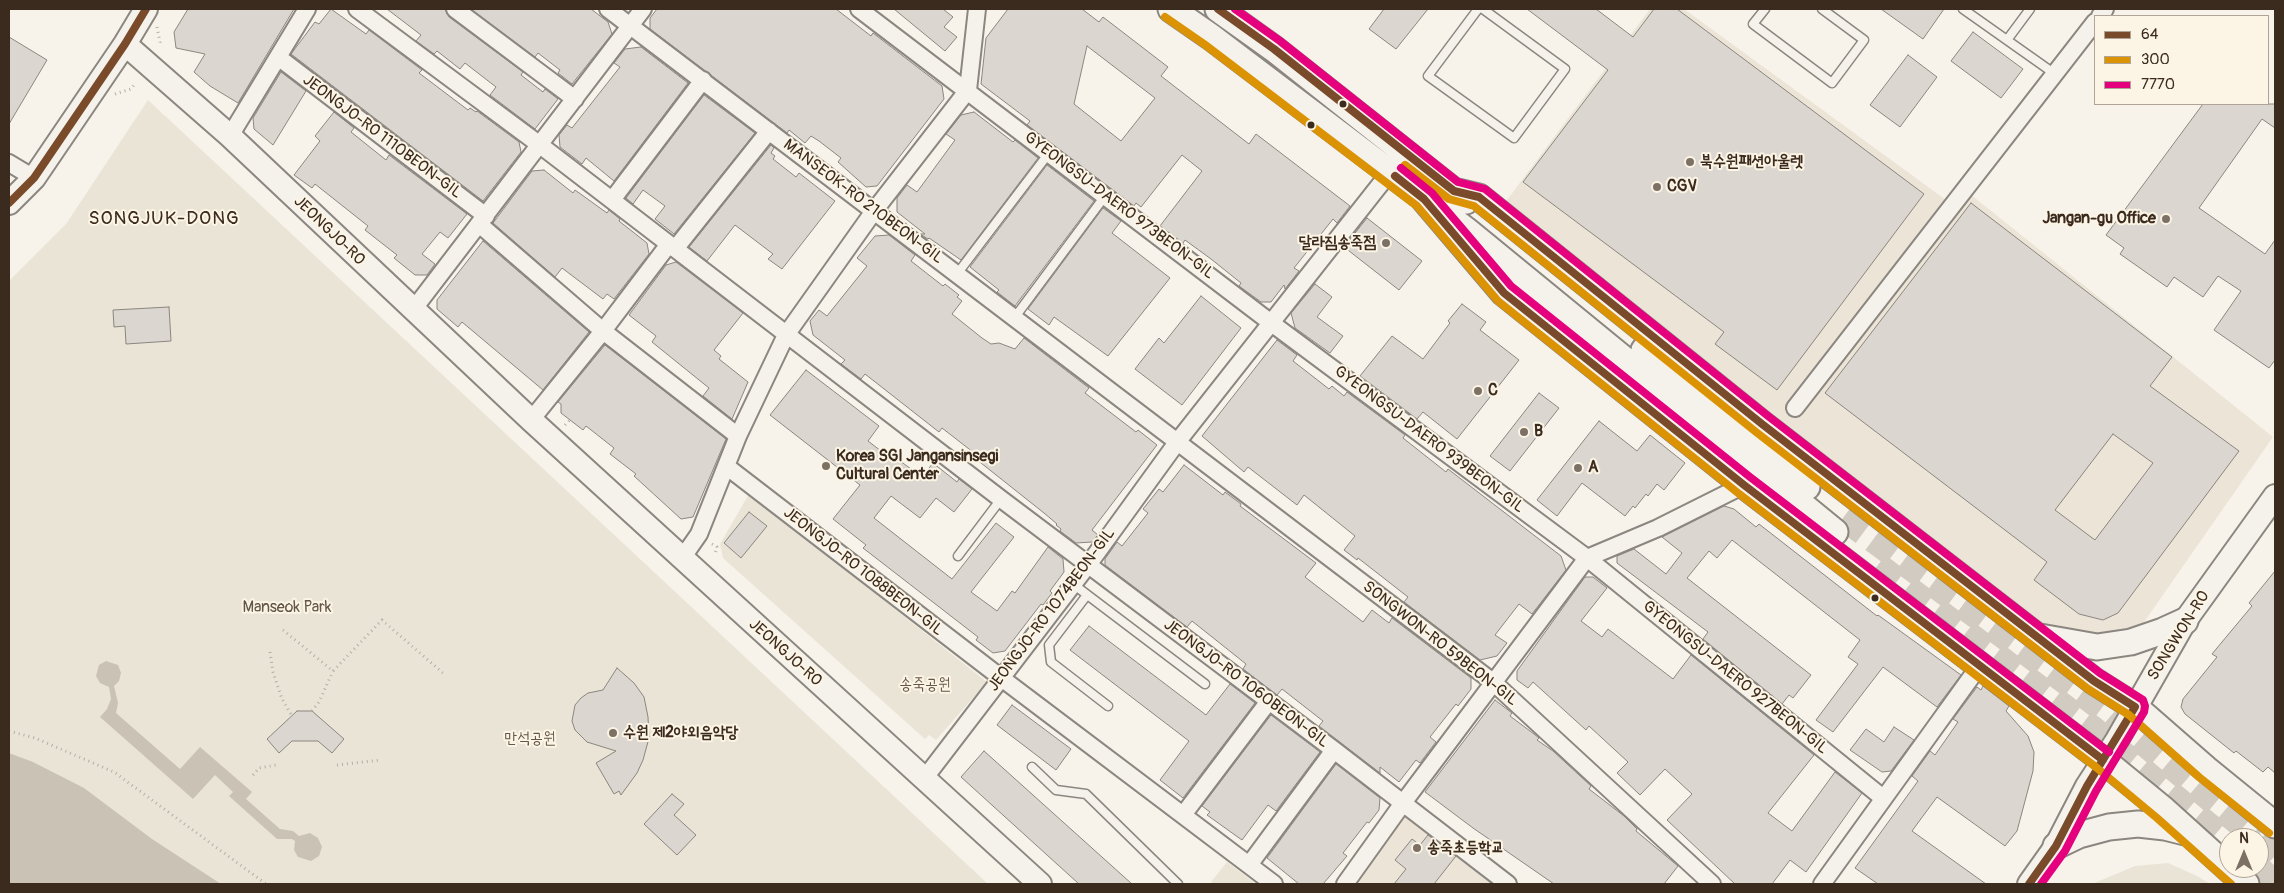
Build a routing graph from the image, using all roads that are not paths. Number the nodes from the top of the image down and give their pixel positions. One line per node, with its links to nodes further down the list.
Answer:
1 (146, 9): 20 (street)
2 (307, 9): 21 (street)
3 (357, 9): 28 (street)
4 (454, 9): 25 (street)
5 (608, 9): 18 (street, MANSEOK-RO 210BEON-GIL)
6 (643, 9): 18 (street)
7 (859, 9): 24 (street, GYEONGSU-DAERO 973BEON-GIL)
8 (977, 9): 24 (street)
9 (1171, 9): 31 (main road)
10 (1218, 9): 33 (main road)
11 (1478, 9): 12 (lane)
12 (1483, 9)
13 (1765, 9): 14 (lane)
14 (1822, 9)
15 (1963, 9): 19 (lane)
16 (2030, 9): 19 (lane)
17 (2094, 23): 22 (street)
18 (630, 26): 23 (street, MANSEOK-RO 210BEON-GIL); 25 (street)
19 (2007, 40): 22 (lane)
20 (126, 44): 27 (street, JEONGJO-RO); 32 (street)
21 (278, 57): 27 (street); 39 (street, JEONGJO-RO 1110BEON-GIL)
22 (2055, 74): 47 (street)
23 (703, 80): 26 (street, MANSEOK-RO 210BEON-GIL); 36 (street)
24 (968, 90): 29 (street, GYEONGSU-DAERO 973BEON-GIL); 38 (street)
25 (575, 99): 28 (street)
26 (769, 131): 38 (street, MANSEOK-RO 210BEON-GIL); 40 (street, MANSEOK-RO 210BEON-GIL)
27 (230, 136): 42 (street, JEONGJO-RO)
28 (540, 145): 36 (street); 39 (street)
29 (1049, 153): 34 (street, GYEONGSU-DAERO 973BEON-GIL); 41 (lane, MANSEOK-RO 210BEON-GIL)
30 (9, 163): 32 (street)
31 (1390, 172): 35 (main road); 44 (street, JEONGJO-RO 1074BEON-GIL)
32 (34, 178): 37 (street)
33 (1454, 191): 35 (main road); 62 (main road)
34 (1106, 196): 43 (lane); 44 (street, GYEONGSU-DAERO 973BEON-GIL)
35 (1424, 199): 52 (main road)
36 (612, 200): 40 (street)
37 (9, 203)
38 (874, 211): 41 (street, MANSEOK-RO 210BEON-GIL); 46 (street)
39 (482, 220): 42 (street); 45 (street, JEONGJO-RO 1110BEON-GIL)
40 (672, 247): 45 (street); 46 (street)
41 (958, 274): 43 (street, MANSEOK-RO 210BEON-GIL)
42 (413, 310): 48 (street, JEONGJO-RO)
43 (1015, 317): 50 (street, MANSEOK-RO 210BEON-GIL)
44 (1270, 322): 50 (street, JEONGJO-RO 1074BEON-GIL); 57 (street, GYEONGSU-DAERO 939BEON-GIL)
45 (603, 331): 48 (street); 49 (street)
46 (786, 335): 49 (street); 54 (street)
47 (1795, 408)
48 (531, 420): 56 (street, JEONGJO-RO)
49 (738, 436): 51 (street)
50 (1178, 441): 58 (street, JEONGJO-RO 1074BEON-GIL); 65 (street, SONGWON-RO 59BEON-GIL)
51 (726, 466): 56 (street); 64 (street, JEONGJO-RO 1088BEON-GIL)
52 (1744, 485): 57 (street); 63 (main road)
53 (2275, 496): 61 (street, SONGWON-RO)
54 (1001, 500): 55 (lane); 58 (street)
55 (958, 556)
56 (683, 557): 73 (street, JEONGJO-RO)
57 (1587, 558): 65 (street); 74 (street, GYEONGSU-DAERO 927BEON-GIL)
58 (1088, 565): 59 (street, JEONGJO-RO 1074BEON-GIL); 67 (street, JEONGJO-RO 1060BEON-GIL)
59 (1073, 584): 60 (lane); 64 (street, JEONGJO-RO 1074BEON-GIL)
60 (1088, 595): 66 (lane); 68 (lane)
61 (2185, 621): 62 (main road); 69 (street, SONGWON-RO)
62 (2036, 636): 69 (main road)
63 (1980, 665): 71 (main road); 74 (street)
64 (1000, 677): 73 (street, JEONGJO-RO 1074BEON-GIL); 76 (street)
65 (1493, 682): 75 (street); 86 (street, SONGWON-RO 59BEON-GIL)
66 (1205, 684)
67 (1269, 701): 70 (street, JEONGJO-RO 1060BEON-GIL); 76 (street)
68 (1108, 706)
69 (2135, 707): 71 (street, SONGWON-RO); 77 (main road)
70 (1334, 750): 75 (street, JEONGJO-RO 1060BEON-GIL); 80 (street)
71 (2103, 760): 78 (main road); 79 (street, SONGWON-RO)
72 (1032, 767): 82 (lane)
73 (924, 779): 81 (street, JEONGJO-RO)
74 (1884, 798): 87 (street)
75 (1403, 803): 84 (street); 85 (street)
76 (1183, 816): 80 (street)
77 (2275, 824)
78 (2189, 833): 79 (main road); 89 (main road)
79 (2056, 846): 88 (street, SONGWON-RO)
80 (1249, 865): 83 (street)
81 (1040, 884)
82 (1178, 884)
83 (1274, 884)
84 (1345, 884)
85 (1508, 884)
86 (1712, 884)
87 (1822, 884)
88 (2028, 884)
89 (2246, 884)

